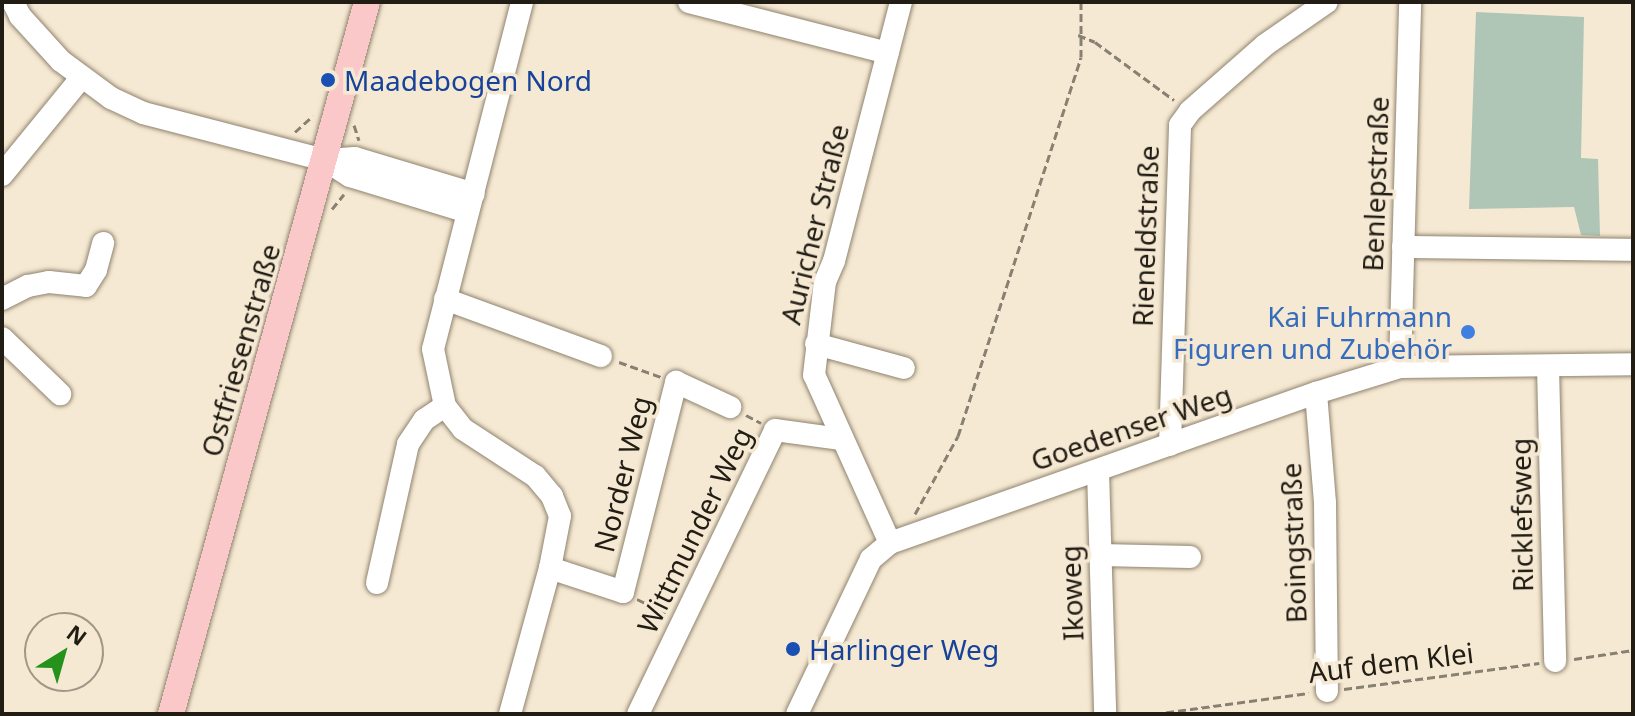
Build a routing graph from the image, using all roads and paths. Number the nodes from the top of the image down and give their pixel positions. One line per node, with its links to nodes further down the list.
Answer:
1 (13, 2): 11 (street)
2 (367, 2): 13 (main road, Ostfriesenstraße)
3 (522, 2): 17 (street)
4 (689, 2): 10 (street)
5 (901, 2): 10 (street, Auricher Straße)
6 (1081, 2): 9 (path)
7 (1327, 2): 12 (street, Rieneldstraße)
8 (1410, 2): 19 (street, Benlepstraße)
9 (1078, 35): 12 (path); 39 (path)
10 (888, 53): 24 (street, Auricher Straße)
11 (81, 78): 15 (street); 16 (street)
12 (1190, 111): 37 (street, Rieneldstraße)
13 (337, 115): 14 (path); 15 (main road, Ostfriesenstraße)
14 (287, 135)
15 (325, 160): 17 (street); 50 (main road, Ostfriesenstraße)
16 (2, 175)
17 (471, 203): 22 (street)
18 (103, 243): 21 (street)
19 (1403, 247): 20 (street); 27 (street, Benlepstraße)
20 (1633, 250)
21 (2, 299)
22 (445, 299): 25 (street); 33 (street)
23 (2, 338): 32 (street)
24 (816, 344): 29 (street); 36 (street, Auricher Straße)
25 (601, 356): 30 (path)
26 (1633, 364): 28 (street, Goedenser Weg)
27 (1400, 367): 28 (street, Goedenser Weg); 31 (street, Goedenser Weg)
28 (1548, 367): 48 (street, Ricklefsweg)
29 (904, 368)
30 (676, 382): 34 (street, Norder Weg); 45 (street, Norder Weg)
31 (1316, 393): 37 (street, Goedenser Weg); 49 (street, Boingstraße)
32 (60, 394)
33 (445, 406): 43 (street); 44 (street)
34 (730, 407): 35 (path)
35 (775, 430): 36 (street, Wittmunder Weg); 46 (street, Wittmunder Weg)
36 (841, 439): 40 (street, Auricher Straße)
37 (1170, 445): 38 (street, Goedenser Weg)
38 (1098, 471): 40 (street, Goedenser Weg); 41 (street, Ikoweg)
39 (913, 517)
40 (890, 543): 53 (street)
41 (1100, 555): 42 (street); 54 (street, Ikoweg)
42 (1190, 557)
43 (550, 568): 45 (street); 51 (street)
44 (377, 583)
45 (623, 592): 46 (path)
46 (682, 621): 52 (street, Wittmunder Weg)
47 (1633, 650): 48 (path, Auf dem Klei)
48 (1555, 661): 49 (path, Auf dem Klei)
49 (1327, 691): 55 (path, Auf dem Klei)
50 (171, 714)
51 (510, 714)
52 (638, 714)
53 (797, 714)
54 (1105, 714)
55 (1154, 714)

